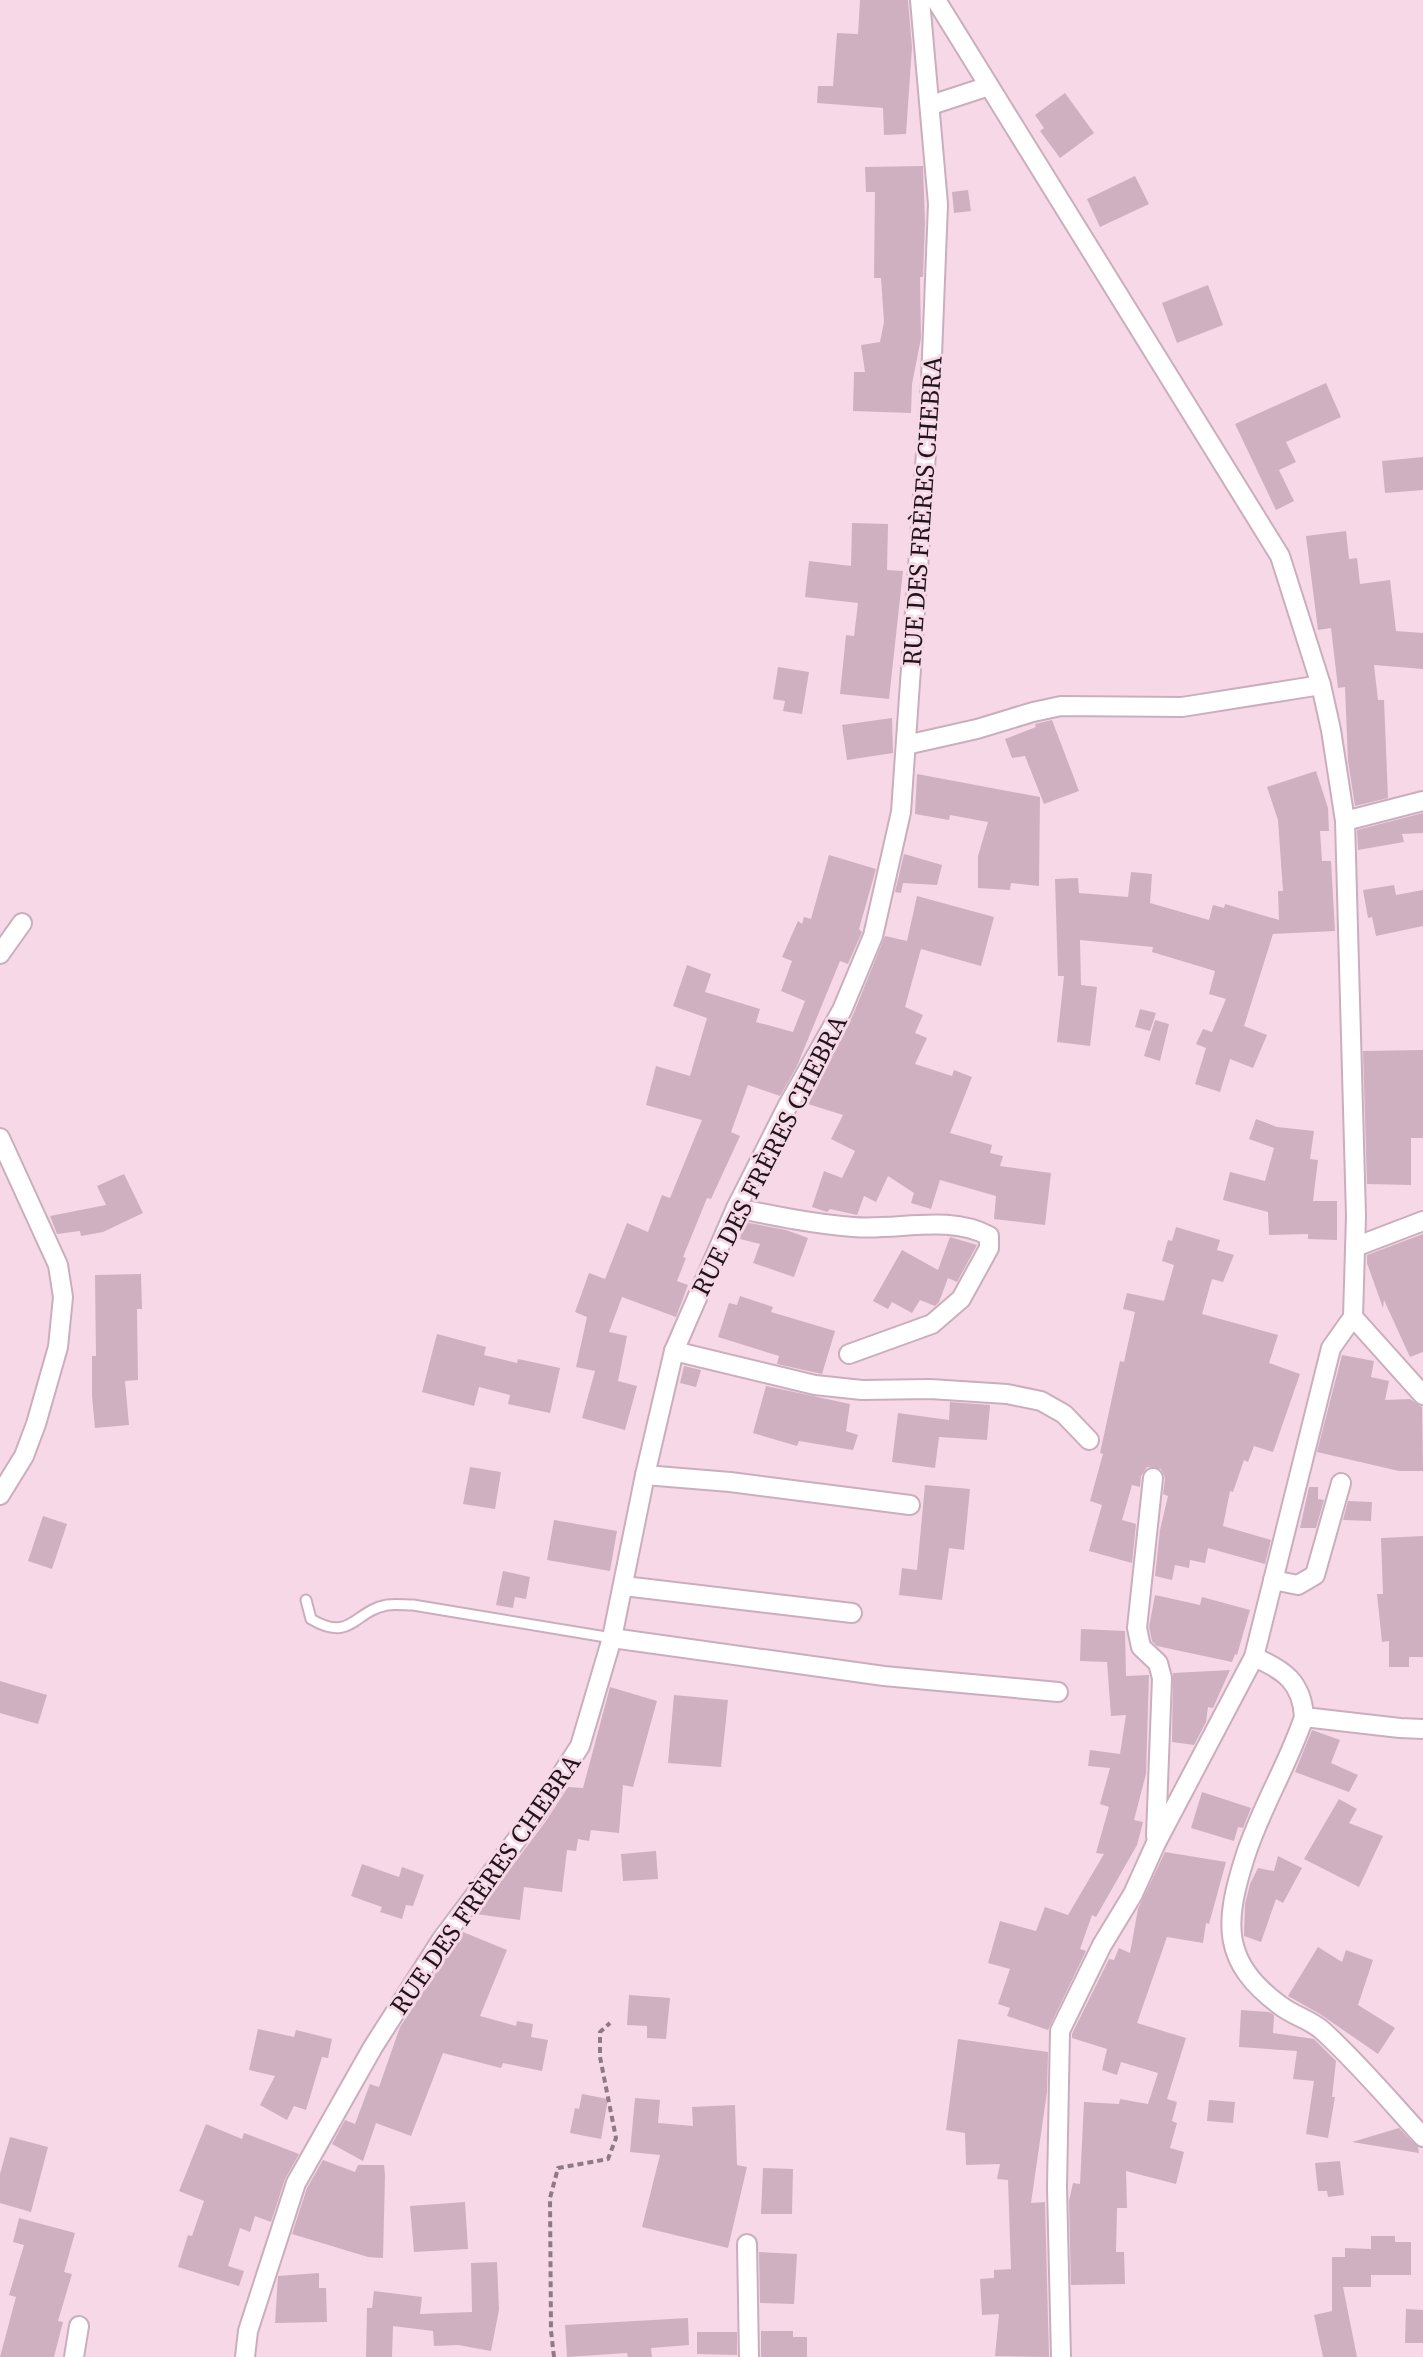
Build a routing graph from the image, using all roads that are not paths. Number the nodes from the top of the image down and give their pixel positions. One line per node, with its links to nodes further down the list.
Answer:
1 (920, 0): 4 (street, RUE DES FRÈRES CHEBRA)
2 (936, 0): 3 (street)
3 (989, 86): 4 (street); 5 (street)
4 (931, 105): 6 (street, RUE DES FRÈRES CHEBRA)
5 (1321, 685): 6 (street); 8 (street)
6 (906, 745): 12 (street, RUE DES FRÈRES CHEBRA)
7 (1423, 801): 8 (street)
8 (1345, 821): 14 (street)
9 (22, 923): 10 (street)
10 (0, 954)
11 (0, 1138): 23 (street)
12 (736, 1208): 16 (street, RUE DES FRÈRES CHEBRA); 17 (street)
13 (1423, 1221): 14 (street)
14 (1355, 1247): 15 (street)
15 (1353, 1317): 18 (street); 25 (street)
16 (674, 1351): 19 (street); 20 (street, RUE DES FRÈRES CHEBRA)
17 (849, 1354)
18 (1423, 1395)
19 (1089, 1440)
20 (645, 1475): 24 (street); 26 (street, RUE DES FRÈRES CHEBRA)
21 (1153, 1478): 34 (street)
22 (1341, 1483): 25 (street)
23 (0, 1495)
24 (910, 1505)
25 (1273, 1580): 30 (street)
26 (624, 1586): 28 (street); 29 (street, RUE DES FRÈRES CHEBRA)
27 (306, 1600): 29 (lane)
28 (852, 1613)
29 (612, 1638): 31 (street); 39 (street, RUE DES FRÈRES CHEBRA)
30 (1254, 1657): 32 (street); 34 (street)
31 (1058, 1692)
32 (1304, 1717): 33 (street); 35 (street)
33 (1423, 1729)
34 (1156, 1843): 41 (street)
35 (1423, 2137)
36 (747, 2244): 40 (street)
37 (79, 2326): 38 (street)
38 (74, 2357)
39 (245, 2357)
40 (749, 2357)
41 (1061, 2357)

